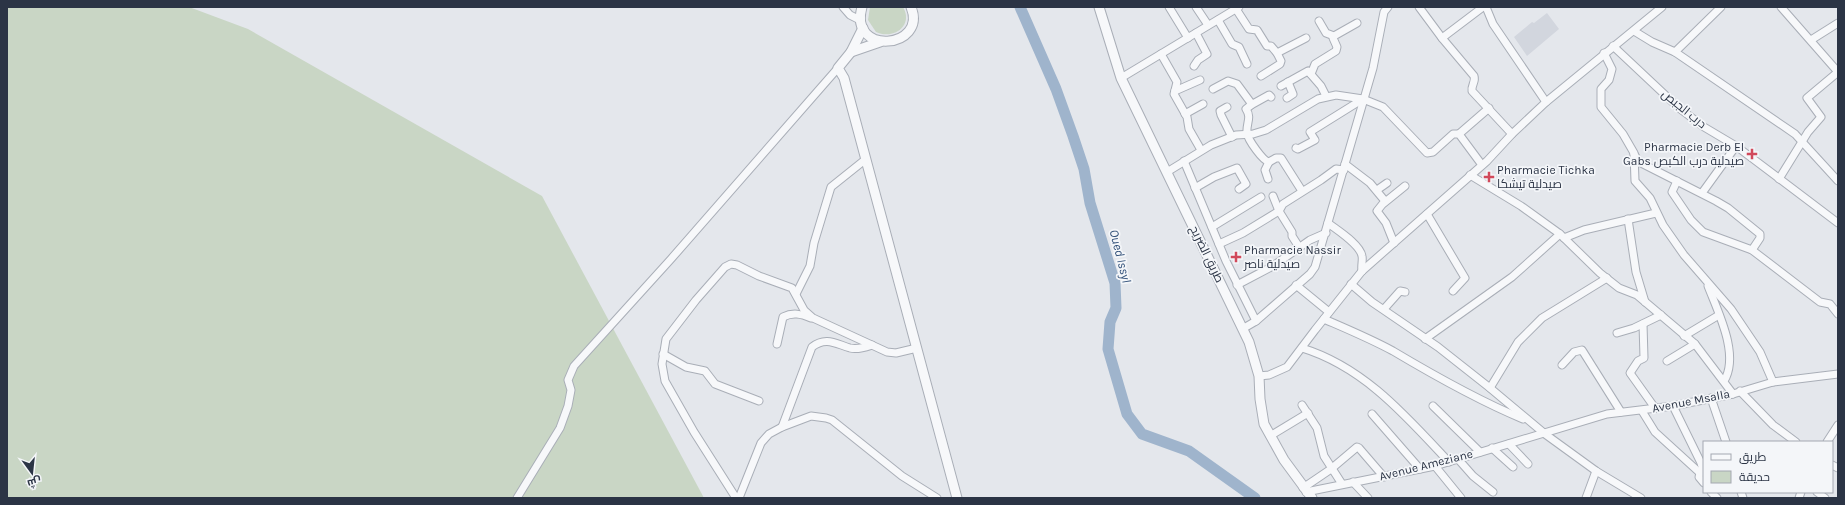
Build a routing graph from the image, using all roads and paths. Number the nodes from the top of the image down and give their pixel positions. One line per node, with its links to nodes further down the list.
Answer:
1 (843, 7): 19 (street)
2 (862, 7): 19 (street)
3 (911, 7): 28 (street)
4 (1099, 7): 41 (street, طريق الضريح)
5 (1169, 7): 24 (street)
6 (1196, 7): 20 (street)
7 (1419, 7): 26 (street)
8 (1483, 7): 26 (street)
9 (1486, 7): 51 (street)
10 (1662, 7): 21 (street)
11 (1721, 7): 31 (street)
12 (1781, 7): 27 (street)
13 (1238, 8): 15 (street); 32 (street)
14 (1384, 9): 50 (street)
15 (1218, 20): 20 (street); 35 (street)
16 (1319, 21): 23 (street)
17 (1357, 23): 23 (street)
18 (1838, 23): 27 (street)
19 (862, 24): 28 (street); 30 (street)
20 (1208, 25): 22 (street)
21 (1634, 31): 29 (street); 31 (street)
22 (1196, 33): 24 (street); 36 (street)
23 (1334, 36): 39 (street)
24 (1188, 38): 34 (street)
25 (1306, 38): 32 (street)
26 (1442, 38): 55 (street)
27 (1811, 40): 38 (street)
28 (880, 42): 30 (street)
29 (1613, 46): 33 (street); 62 (street, درب الجبص)
30 (851, 52): 37 (street)
31 (1675, 52): 61 (street)
32 (1277, 53): 40 (street)
33 (1604, 53): 51 (street); 65 (street)
34 (1161, 54): 41 (street); 46 (street)
35 (1247, 64)
36 (1194, 66)
37 (838, 68): 66 (street); 175 (street)
38 (1838, 72): 61 (street)
39 (1311, 74): 43 (street); 47 (street)
40 (1261, 76)
41 (1121, 78): 71 (street, طريق الضريح)
42 (1200, 80): 46 (street)
43 (1288, 82): 44 (street); 49 (street)
44 (1281, 86)
45 (1213, 89): 53 (street)
46 (1175, 91): 56 (street)
47 (1326, 96): 50 (street); 59 (street)
48 (1271, 97): 53 (street)
49 (1287, 98)
50 (1363, 99): 57 (street); 63 (street); 70 (street)
51 (1546, 102): 58 (street)
52 (1203, 104): 56 (street)
53 (1251, 105): 59 (street)
54 (1227, 108): 60 (street)
55 (1489, 108): 57 (street); 58 (street)
56 (1185, 114): 64 (street)
57 (1460, 134): 69 (street)
58 (1512, 134): 69 (street)
59 (1247, 135): 60 (street); 68 (street)
60 (1232, 137): 64 (street)
61 (1803, 141): 74 (street); 77 (street)
62 (1736, 146): 74 (street, درب الجبص); 85 (street)
63 (1296, 148)
64 (1201, 150): 67 (street)
65 (1634, 153): 76 (street); 90 (street)
66 (866, 159): 110 (street); 128 (street)
67 (1184, 161): 71 (street); 81 (street)
68 (1269, 162): 73 (street); 84 (street)
69 (1482, 165): 72 (street)
70 (1345, 167): 83 (street); 84 (street); 93 (street)
71 (1167, 172): 121 (street, طريق الضريح)
72 (1470, 176): 91 (street); 97 (street)
73 (1268, 179)
74 (1779, 179): 94 (street, درب الجبص)
75 (1254, 180): 79 (street)
76 (1677, 181): 85 (street); 101 (street)
77 (1838, 181)
78 (1387, 183): 83 (street)
79 (1246, 184): 81 (street); 82 (street)
80 (1405, 186): 88 (street)
81 (1195, 188): 95 (street)
82 (1239, 189)
83 (1377, 190): 88 (street)
84 (1302, 191): 89 (street)
85 (1702, 193): 101 (street)
86 (1273, 196): 89 (street)
87 (1261, 197): 95 (street)
88 (1384, 203): 98 (street)
89 (1279, 211): 99 (street); 100 (street)
90 (1656, 213): 92 (street); 104 (street)
91 (1427, 214): 98 (street); 108 (street)
92 (1628, 219): 97 (street); 111 (street)
93 (1328, 223): 96 (street); 102 (street)
94 (1838, 223)
95 (1212, 227): 99 (street)
96 (1326, 233): 100 (street); 107 (street)
97 (1562, 236): 103 (street); 124 (street)
98 (1394, 243): 102 (street)
99 (1219, 244): 106 (street)
100 (1299, 247): 106 (street)
101 (1752, 250): 114 (street)
102 (1362, 271): 105 (street)
103 (1607, 278): 111 (street); 137 (street)
104 (1707, 282): 116 (street); 136 (street)
105 (1351, 284): 112 (street); 113 (street)
106 (1237, 285): 119 (street)
107 (1296, 285): 113 (street); 119 (street)
108 (1453, 291)
109 (1405, 292): 112 (street)
110 (796, 294): 117 (street); 130 (street)
111 (1645, 302): 115 (street)
112 (1384, 309): 124 (street)
113 (1329, 312): 118 (street)
114 (1838, 314)
115 (1661, 315): 120 (street); 123 (street)
116 (1719, 315): 123 (street); 135 (street)
117 (813, 318): 125 (street); 127 (street)
118 (1324, 319): 129 (street); 149 (street)
119 (1256, 321): 121 (street)
120 (1643, 324): 122 (street); 144 (street)
121 (1244, 328): 134 (street, طريق الضريح)
122 (1617, 333)
123 (1684, 336): 126 (street)
124 (1424, 339): 137 (street)
125 (777, 344)
126 (1695, 344): 131 (street); 135 (street)
127 (873, 345): 128 (street); 151 (street)
128 (917, 348): 179 (street)
129 (1302, 348): 134 (street); 161 (street)
130 (664, 354): 140 (street); 176 (street)
131 (1667, 360)
132 (1562, 364): 146 (street)
133 (1838, 374): 136 (street, Avenue Msalla)
134 (1259, 376): 153 (street, طريق الضريح)
135 (1724, 381): 138 (street)
136 (1773, 382): 138 (street, Avenue Msalla)
137 (1490, 388): 149 (street)
138 (1737, 392): 139 (street, Avenue Msalla); 155 (street)
139 (1711, 398): 143 (street, Avenue Msalla); 154 (street)
140 (758, 401)
141 (1302, 405): 147 (street)
142 (1433, 406): 159 (street)
143 (1673, 406): 144 (street, Avenue Msalla); 168 (street)
144 (1656, 408): 145 (street, Avenue Msalla)
145 (1642, 411): 146 (street, Avenue Msalla); 168 (street)
146 (1621, 412): 152 (street, Avenue Msalla)
147 (1308, 414): 153 (street); 165 (street)
148 (1372, 414): 166 (street)
149 (1529, 421): 152 (street)
150 (1838, 425): 156 (street)
151 (782, 427): 177 (street); 178 (street)
152 (1545, 434): 157 (street, Avenue Ameziane); 167 (street)
153 (1270, 436): 174 (street, طريق الضريح)
154 (1726, 441)
155 (1795, 441)
156 (1827, 441)
157 (1509, 444): 158 (street, Avenue Ameziane); 162 (street)
158 (1492, 448): 159 (street, Avenue Ameziane); 164 (street)
159 (1480, 452): 160 (street, Avenue Ameziane)
160 (1458, 459): 161 (street, Avenue Ameziane); 173 (street)
161 (1449, 462): 163 (street, Avenue Ameziane)
162 (1528, 464)
163 (1435, 466): 166 (street, Avenue Ameziane); 181 (street)
164 (1512, 467)
165 (1331, 469): 169 (street); 172 (street); 174 (street)
166 (1420, 469): 169 (street, Avenue Ameziane)
167 (1596, 471): 182 (street); 183 (street)
168 (1700, 473): 171 (street)
169 (1384, 477): 170 (street, Avenue Ameziane)
170 (1354, 482): 172 (street, Avenue Ameziane); 180 (street)
171 (1703, 482)
172 (1342, 484): 174 (street, Avenue Ameziane)
173 (1493, 492)
174 (1307, 493)
175 (517, 498)
176 (736, 498)
177 (739, 498)
178 (937, 498)
179 (957, 498)
180 (1368, 498)
181 (1461, 498)
182 (1586, 498)
183 (1641, 498)

